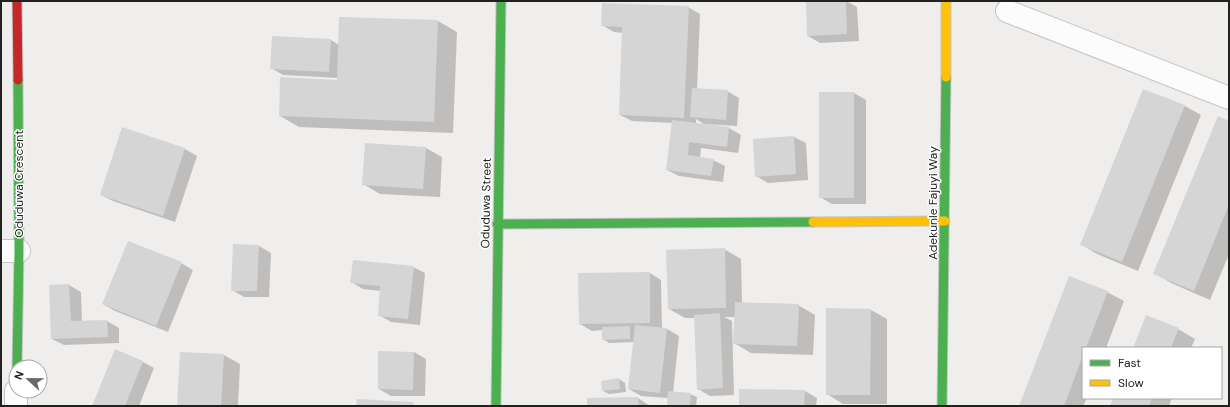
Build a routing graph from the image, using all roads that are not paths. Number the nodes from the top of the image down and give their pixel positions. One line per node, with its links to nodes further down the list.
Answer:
1 (17, 1): 8 (street, Oduduwa Crescent)
2 (501, 1): 7 (street, Oduduwa Street)
3 (946, 1): 6 (street, Adekunle Fajuyi Way)
4 (1007, 11): 5 (street)
5 (1229, 98)
6 (945, 221): 7 (street); 11 (street, Adekunle Fajuyi Way)
7 (497, 224): 10 (street, Oduduwa Street)
8 (10, 251): 9 (street, Oduduwa Crescent)
9 (17, 359)
10 (496, 406)
11 (942, 406)

